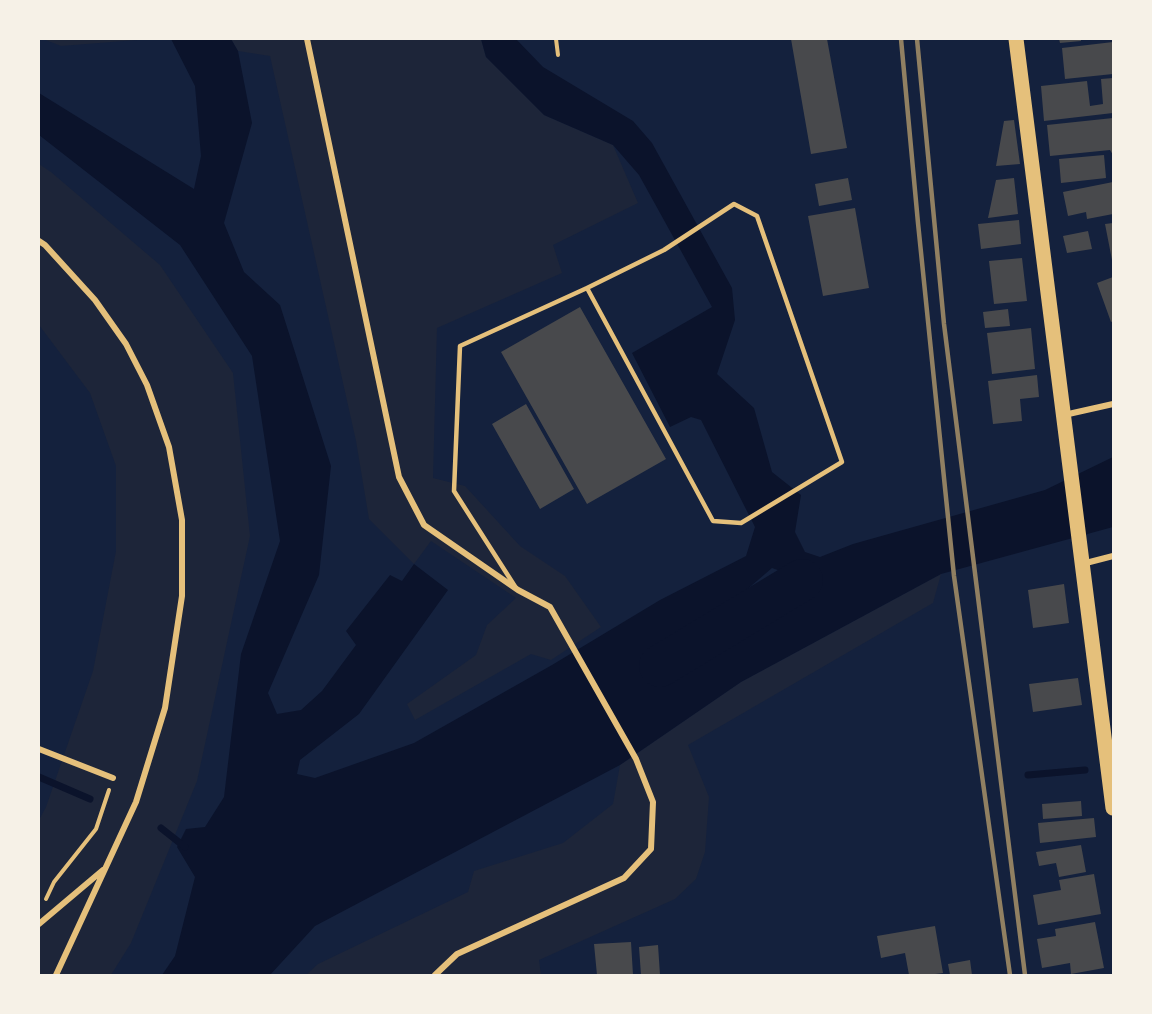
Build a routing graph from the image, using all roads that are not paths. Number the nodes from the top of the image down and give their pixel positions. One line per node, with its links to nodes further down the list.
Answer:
1 (308, 39): 9 (street)
2 (1016, 39): 6 (main road)
3 (39, 241): 13 (street)
4 (587, 288): 4 (lane); 9 (lane)
5 (1113, 404): 6 (street)
6 (1063, 415): 8 (main road)
7 (1113, 556): 8 (street)
8 (1082, 560): 12 (main road)
9 (518, 590): 16 (street)
10 (39, 749): 11 (street)
11 (113, 778)
12 (1113, 808)
13 (106, 868): 14 (street); 15 (street)
14 (39, 924)
15 (56, 975)
16 (435, 975)

